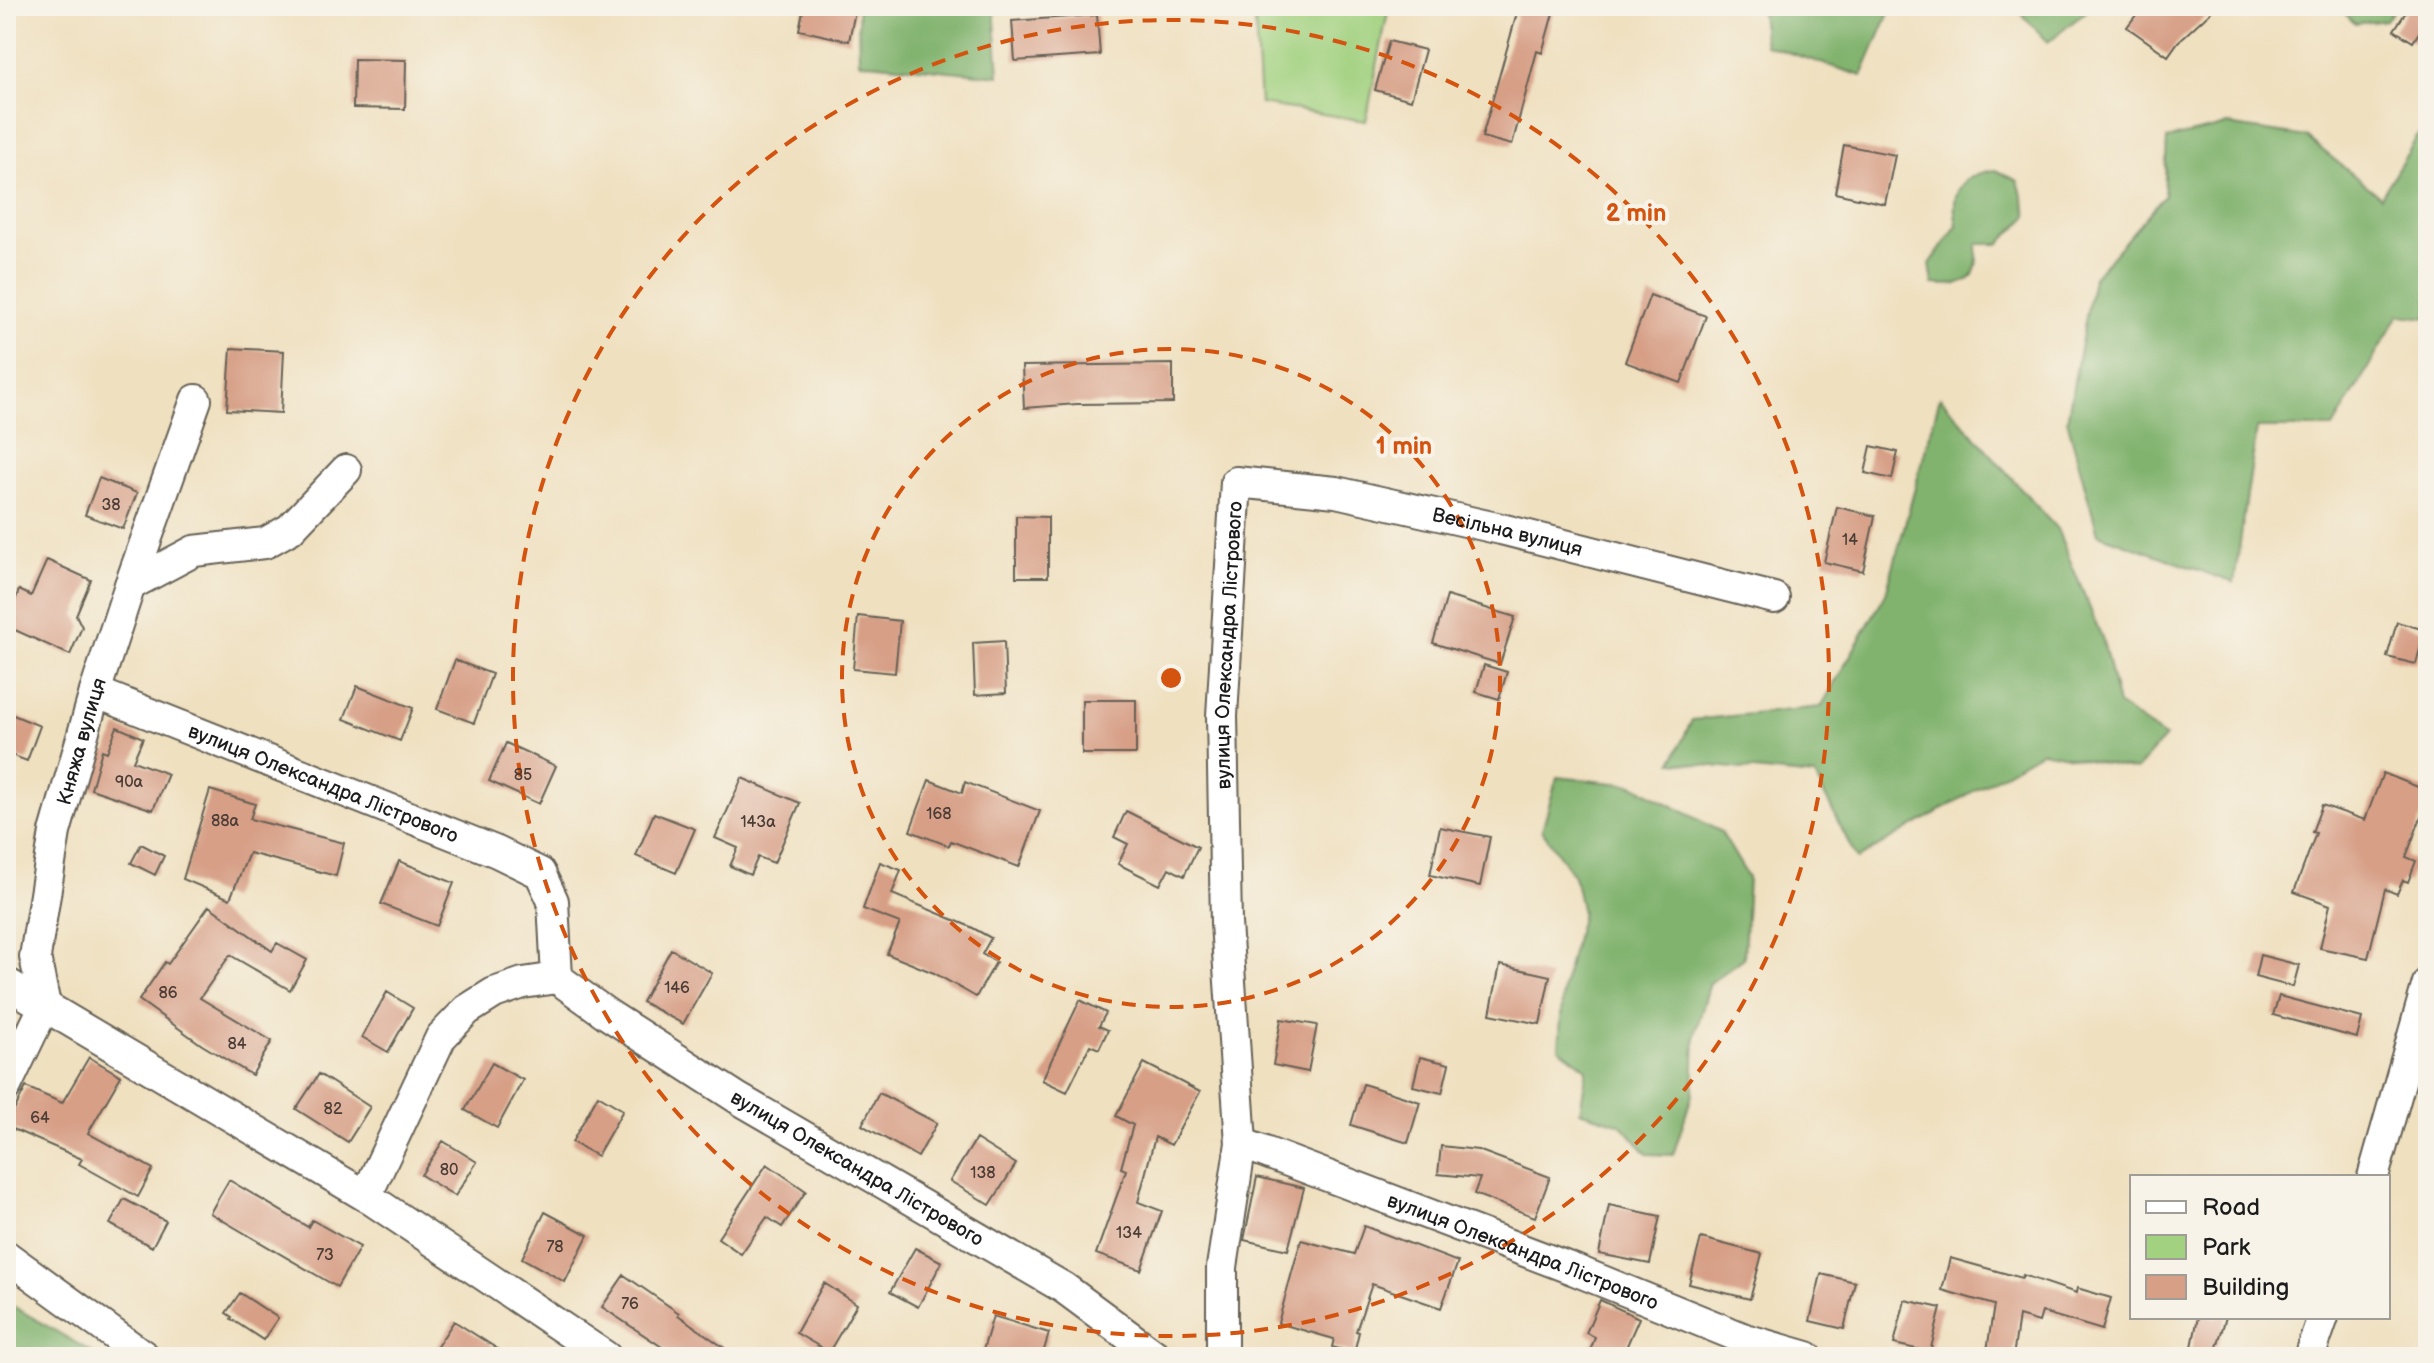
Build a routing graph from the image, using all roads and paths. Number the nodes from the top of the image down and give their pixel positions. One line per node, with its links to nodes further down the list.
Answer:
1 (196, 400): 4 (street, Княжа вулиця)
2 (346, 470): 4 (street)
3 (1236, 482): 5 (street, Весільна вулиця); 12 (street, вулиця Олександра Лістрового)
4 (130, 585): 6 (street, Княжа вулиця)
5 (1774, 598)
6 (95, 692): 7 (street, вулиця Олександра Лістрового); 10 (street, Княжа вулиця)
7 (557, 978): 14 (street); 19 (street, вулиця Олександра Лістрового)
8 (6, 983): 10 (street)
9 (2428, 983): 13 (street)
10 (45, 1005): 11 (street); 14 (street)
11 (6, 1086)
12 (1241, 1143): 20 (street, вулиця Олександра Лістрового); 21 (street, вулиця Олександра Лістрового)
13 (2374, 1175)
14 (366, 1196): 18 (street)
15 (6, 1256): 17 (street)
16 (2322, 1319): 22 (street)
17 (145, 1357)
18 (606, 1357)
19 (1157, 1357)
20 (1222, 1357)
21 (1807, 1357)
22 (2309, 1357)

